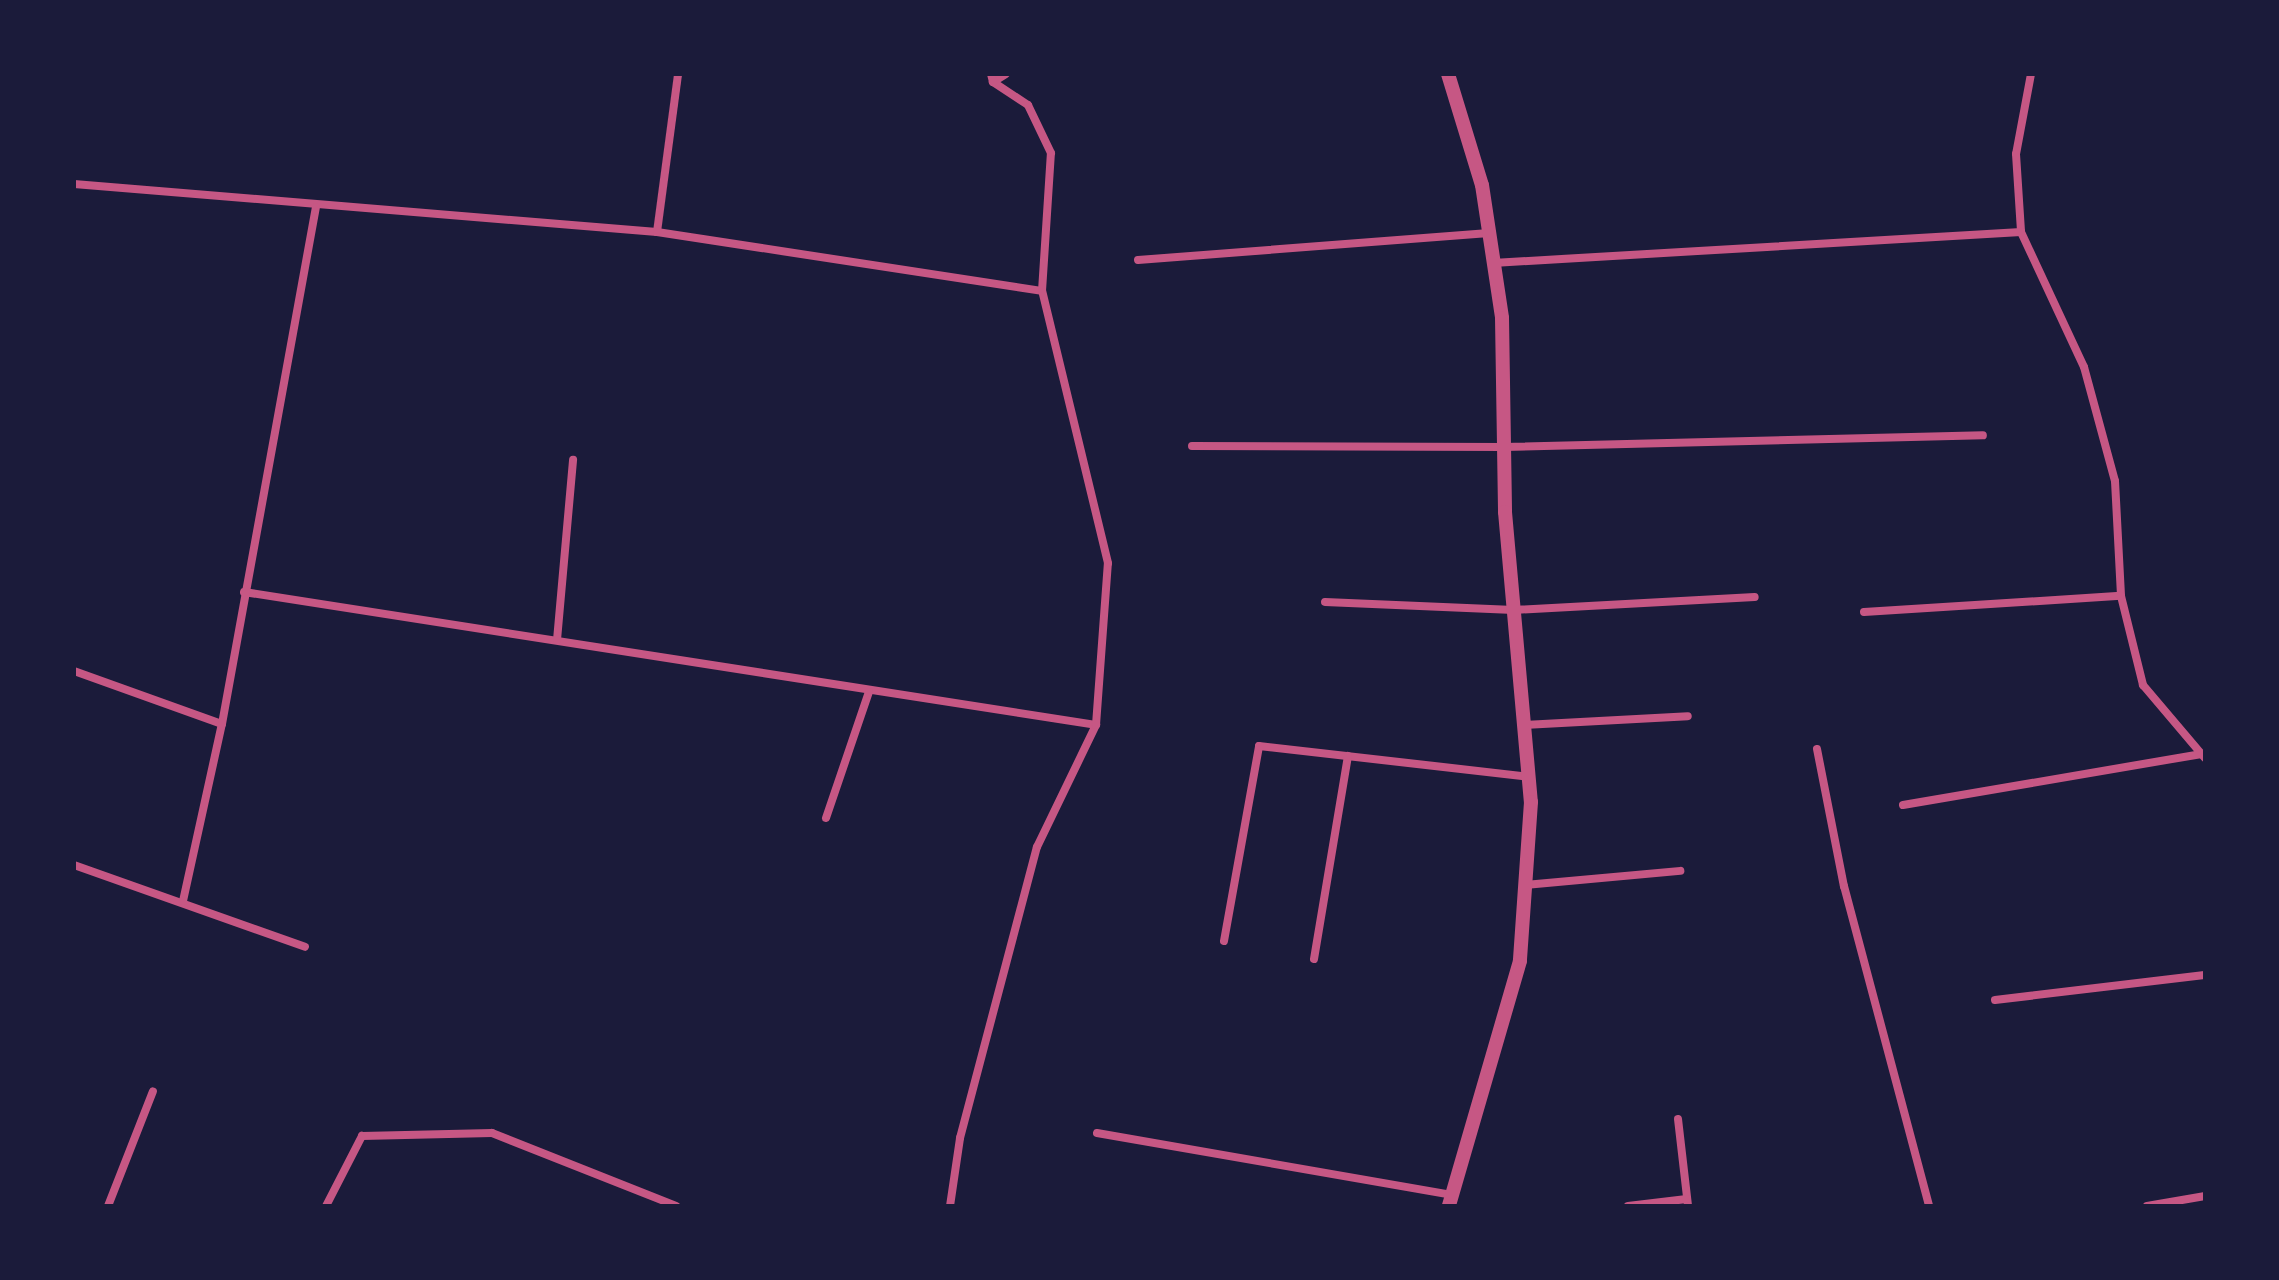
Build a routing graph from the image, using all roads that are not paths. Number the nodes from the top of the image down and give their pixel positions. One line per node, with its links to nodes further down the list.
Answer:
1 (678, 74): 8 (street)
2 (1006, 74): 5 (street)
3 (1448, 74): 10 (street)
4 (2031, 74): 9 (street)
5 (992, 78): 13 (street)
6 (74, 184): 7 (street)
7 (316, 207): 8 (street); 18 (street)
8 (657, 232): 13 (street)
9 (2021, 232): 12 (street); 19 (street)
10 (1489, 233): 11 (street); 12 (street)
11 (1138, 260)
12 (1493, 263): 16 (street)
13 (1042, 291): 29 (street)
14 (1983, 435): 16 (street)
15 (1192, 446): 16 (street)
16 (1504, 447): 22 (street)
17 (573, 460): 24 (street)
18 (244, 592): 24 (street); 28 (street)
19 (2121, 596): 23 (street); 33 (street)
20 (1755, 597): 22 (street)
21 (1325, 602): 22 (street)
22 (1514, 610): 30 (street)
23 (1864, 612)
24 (557, 640): 26 (street)
25 (74, 671): 28 (street)
26 (869, 692): 29 (street); 36 (street)
27 (1688, 716): 30 (street)
28 (222, 724): 40 (street)
29 (1096, 725): 55 (street)
30 (1524, 725): 34 (street)
31 (1817, 749): 57 (street)
32 (1348, 756): 34 (street); 41 (street); 43 (street)
33 (2204, 756): 35 (street)
34 (1529, 777): 39 (street)
35 (1903, 805)
36 (826, 818)
37 (74, 865): 40 (street)
38 (1680, 871): 39 (street)
39 (1525, 885): 50 (street)
40 (183, 901): 42 (street)
41 (1224, 941)
42 (305, 947)
43 (1314, 959)
44 (2205, 975): 45 (street)
45 (1995, 1000)
46 (153, 1091): 52 (street)
47 (1678, 1119): 51 (street)
48 (1097, 1133): 50 (street)
49 (2205, 1196): 58 (street)
50 (1450, 1200)
51 (1687, 1202): 56 (street)
52 (108, 1206)
53 (326, 1206): 54 (street)
54 (676, 1206)
55 (950, 1206)
56 (1628, 1206)
57 (1929, 1206)
58 (2147, 1206)

